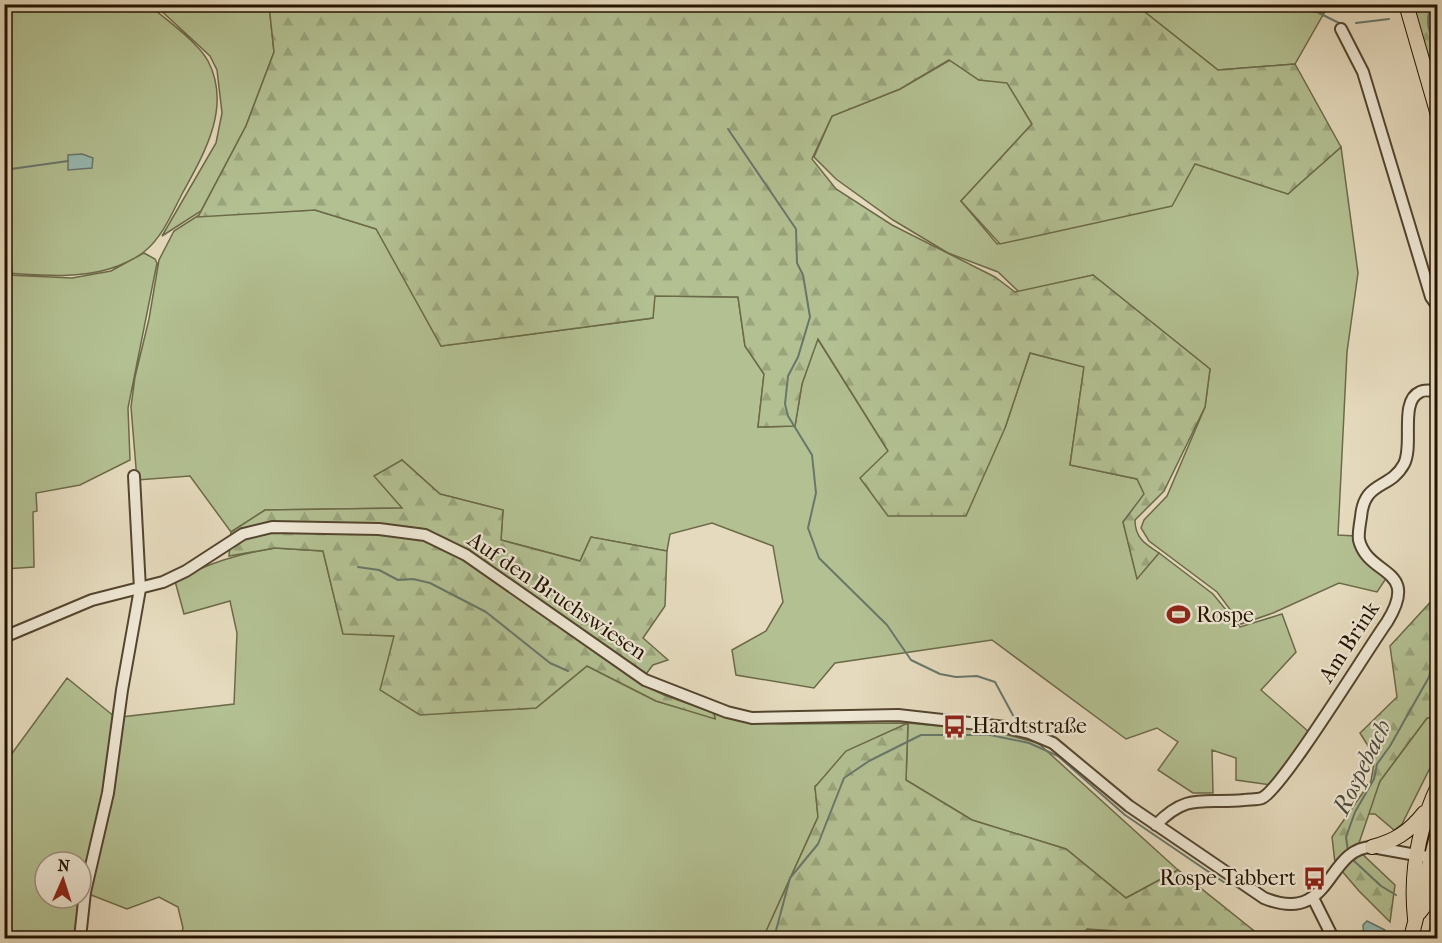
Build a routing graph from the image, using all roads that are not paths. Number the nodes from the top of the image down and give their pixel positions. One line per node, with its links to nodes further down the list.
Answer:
1 (1406, 4): 3 (main road)
2 (1341, 28): 4 (street)
3 (1437, 115)
4 (1437, 307)
5 (1437, 391): 11 (street, Am Brink)
6 (134, 476): 7 (street)
7 (140, 589): 8 (street, Auf den Bruchswiesen); 11 (street, Auf den Bruchswiesen); 19 (street)
8 (4, 637)
9 (1437, 786): 10 (main road)
10 (1429, 806): 13 (main road); 14 (main road)
11 (1156, 825): 17 (street)
12 (1437, 832): 15 (main road)
13 (1372, 847): 14 (street); 17 (street)
14 (1416, 855): 15 (street); 18 (main road)
15 (1434, 858): 18 (main road)
16 (1437, 889): 18 (main road)
17 (1313, 898): 20 (street)
18 (1415, 920): 21 (main road)
19 (80, 939)
20 (1333, 939)
21 (1412, 939)

